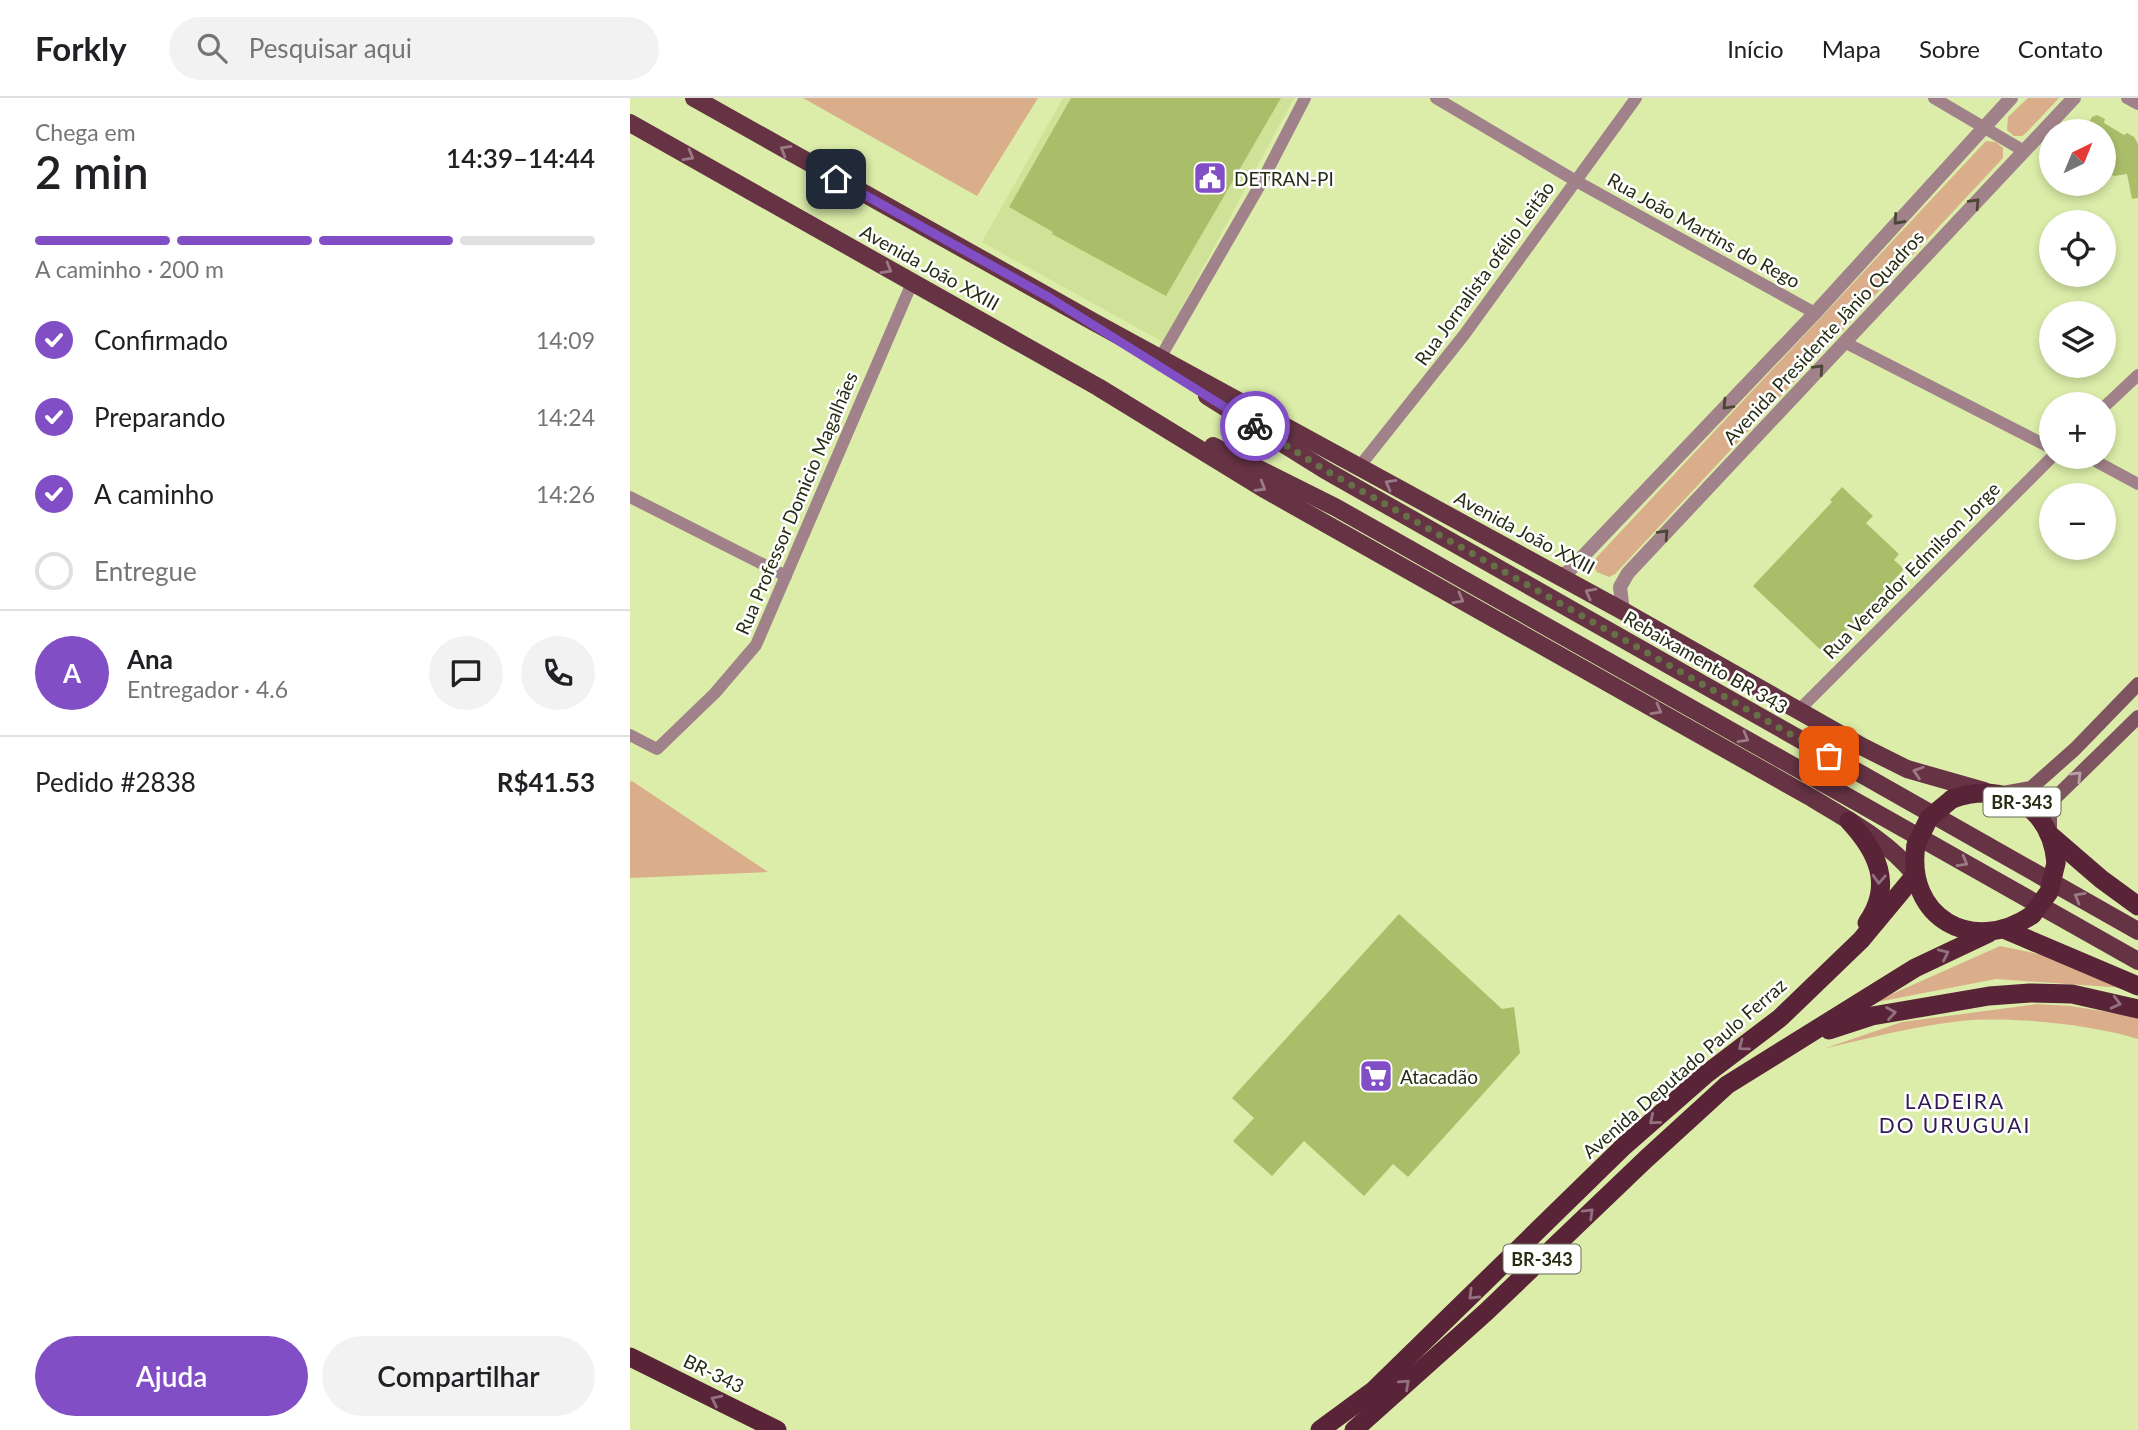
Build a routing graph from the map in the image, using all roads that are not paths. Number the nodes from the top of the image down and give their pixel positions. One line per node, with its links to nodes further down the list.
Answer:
1 (694, 98): 15 (main road, Avenida João XXIII, one-way to 1)
2 (1305, 98): 18 (street)
3 (1436, 98): 13 (street, Rua João Martins do Rego)
4 (1934, 98): 11 (street)
5 (2011, 98): 11 (street, Avenida Presidente Jânio Quadros)
6 (2074, 98): 12 (street, Avenida Presidente Jânio Quadros)
7 (2127, 98): 9 (street)
8 (1632, 99): 13 (street, Rua Jornalista ofélio Leitão)
9 (2138, 104)
10 (630, 122): 14 (main road, Avenida João XXIII, one-way to 14)
11 (1983, 126): 12 (street); 16 (street, Avenida Presidente Jânio Quadros, one-way to 16)
12 (2024, 152): 17 (street, Avenida Presidente Jânio Quadros, one-way to 12)
13 (1576, 181): 16 (street, Rua João Martins do Rego); 23 (street, Rua Jornalista ofélio Leitão)
14 (912, 283): 20 (main road, Avenida João XXIII); 28 (street, Rua Professor Domicio Magalhães)
15 (1050, 298): 18 (main road, Avenida João XXIII); 30 (main road, Avenida João XXIII)
16 (1815, 313): 29 (street, Avenida Presidente Jânio Quadros, one-way to 29)
17 (1844, 342): 22 (street); 31 (street, Avenida Presidente Jânio Quadros, one-way to 17)
18 (1160, 358): 23 (main road, Avenida João XXIII)
19 (2138, 375): 21 (street)
20 (1098, 387): 37 (main road, Avenida João XXIII, one-way to 37); 43 (main road, Avenida João XXIII, one-way to 43)
21 (2116, 396)
22 (2039, 442)
23 (1359, 467): 29 (main road, Avenida João XXIII, one-way to 23)
24 (2040, 469): 33 (street, Rua Vereador Edmilson Jorge)
25 (2110, 469): 26 (street)
26 (2138, 484)
27 (630, 496): 28 (street)
28 (786, 576): 35 (street, Rua Professor Domicio Magalhães)
29 (1558, 576): 31 (main road, Avenida João XXIII, one-way to 29)
30 (1545, 594): 41 (main road, Rebaixamento BR 343, one-way to 30)
31 (1623, 611): 33 (main road, Avenida João XXIII)
32 (2138, 684): 36 (main road)
33 (1798, 711): 36 (main road, Avenida João XXIII, one-way to 33)
34 (2138, 717): 38 (main road, one-way to 34)
35 (630, 735)
36 (1992, 792): 38 (highway, BR-343); 39 (highway, BR-343, bridge)
37 (1849, 821): 39 (main road, Avenida João XXIII); 46 (highway, one-way to 46)
38 (2050, 835): 40 (highway, BR-343); 42 (highway, BR-343, bridge)
39 (1915, 875): 42 (highway, BR-343); 46 (highway, Avenida Deputado Paulo Ferraz / BR-343)
40 (2138, 906)
41 (2138, 931)
42 (1998, 932): 44 (highway, BR-343); 47 (highway, BR-343, one-way to 42)
43 (2138, 961)
44 (2138, 986)
45 (2138, 1009): 47 (highway, one-way to 45)
46 (1780, 1018): 50 (highway, Avenida Deputado Paulo Ferraz / BR-343, one-way to 50)
47 (1802, 1039): 51 (highway, BR-343, one-way to 47)
48 (630, 1357): 49 (highway, BR-343, one-way to 48)
49 (777, 1430)
50 (1320, 1430)
51 (1354, 1430)

